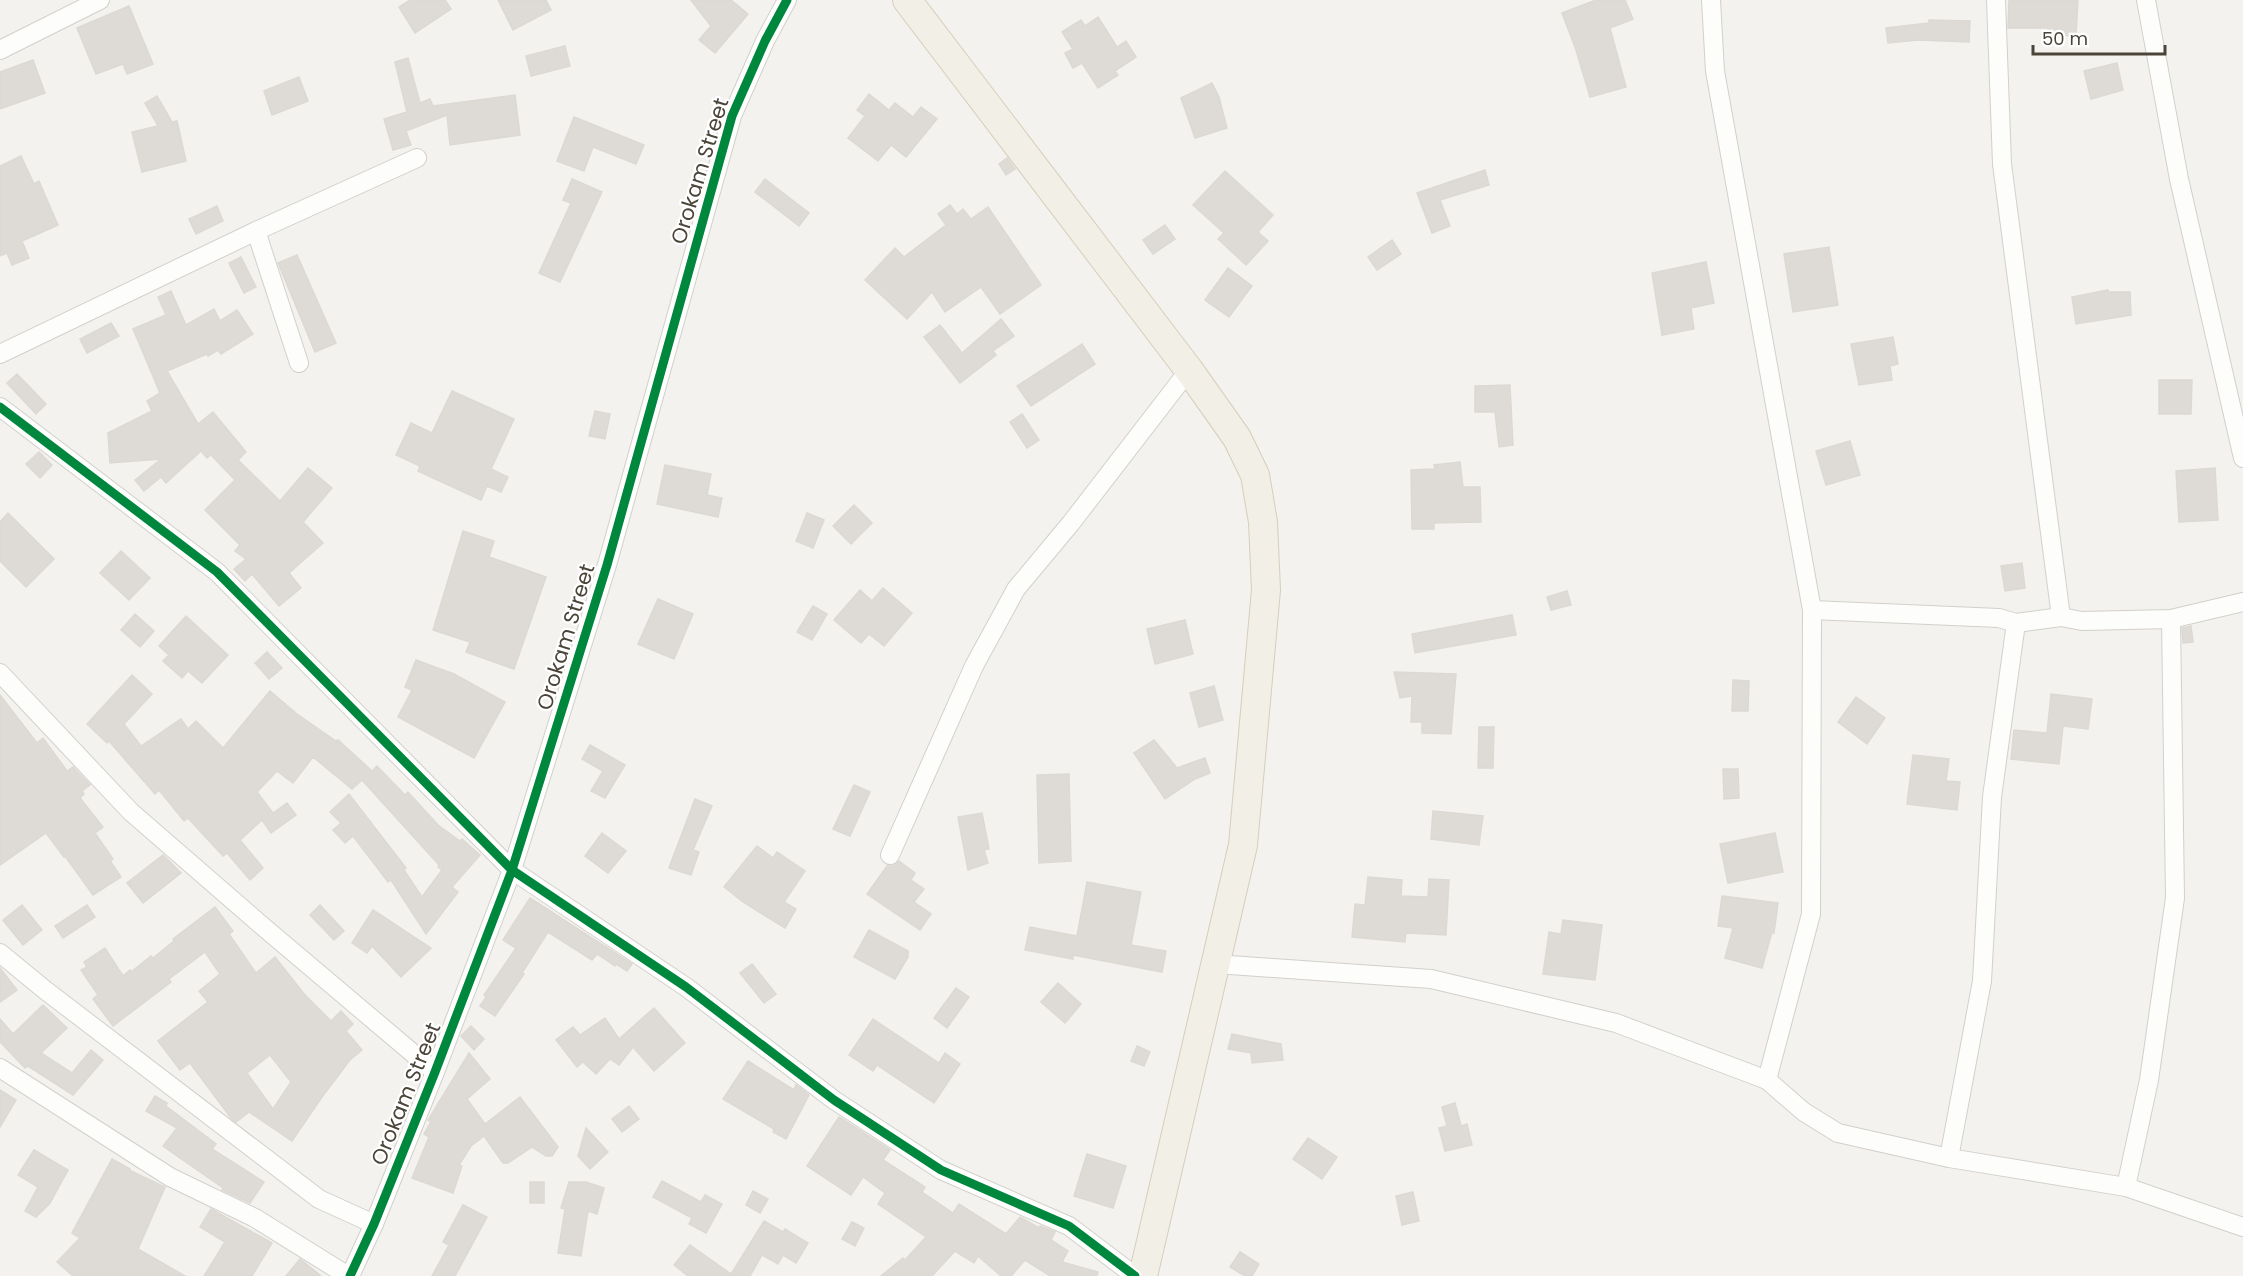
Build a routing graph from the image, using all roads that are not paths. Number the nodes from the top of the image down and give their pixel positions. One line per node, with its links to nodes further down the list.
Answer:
1 (100, 0): 7 (street)
2 (787, 0): 22 (street, Orokam Street)
3 (907, 0): 12 (main road)
4 (1711, 0): 16 (street)
5 (1996, 0): 17 (street)
6 (2146, 0): 14 (street)
7 (0, 50)
8 (417, 158): 9 (street)
9 (256, 231): 10 (street); 11 (street)
10 (0, 354)
11 (299, 363)
12 (1189, 370): 21 (street); 24 (main road)
13 (0, 407): 22 (street)
14 (2243, 458)
15 (2243, 602): 18 (street)
16 (1812, 610): 19 (street); 27 (street)
17 (2061, 617): 18 (street); 19 (street)
18 (2171, 620): 29 (street)
19 (2016, 623): 28 (street)
20 (0, 673): 26 (street)
21 (890, 855)
22 (513, 870): 26 (street, Orokam Street); 33 (street)
23 (0, 953): 30 (street)
24 (1216, 964): 27 (street); 34 (main road)
25 (0, 1068): 32 (street)
26 (435, 1072): 30 (street, Orokam Street)
27 (1767, 1080): 28 (street)
28 (1949, 1158): 29 (street)
29 (2126, 1187): 31 (street)
30 (374, 1224): 32 (street, Orokam Street)
31 (2243, 1227)
32 (349, 1276)
33 (1135, 1276)
34 (1143, 1276)

